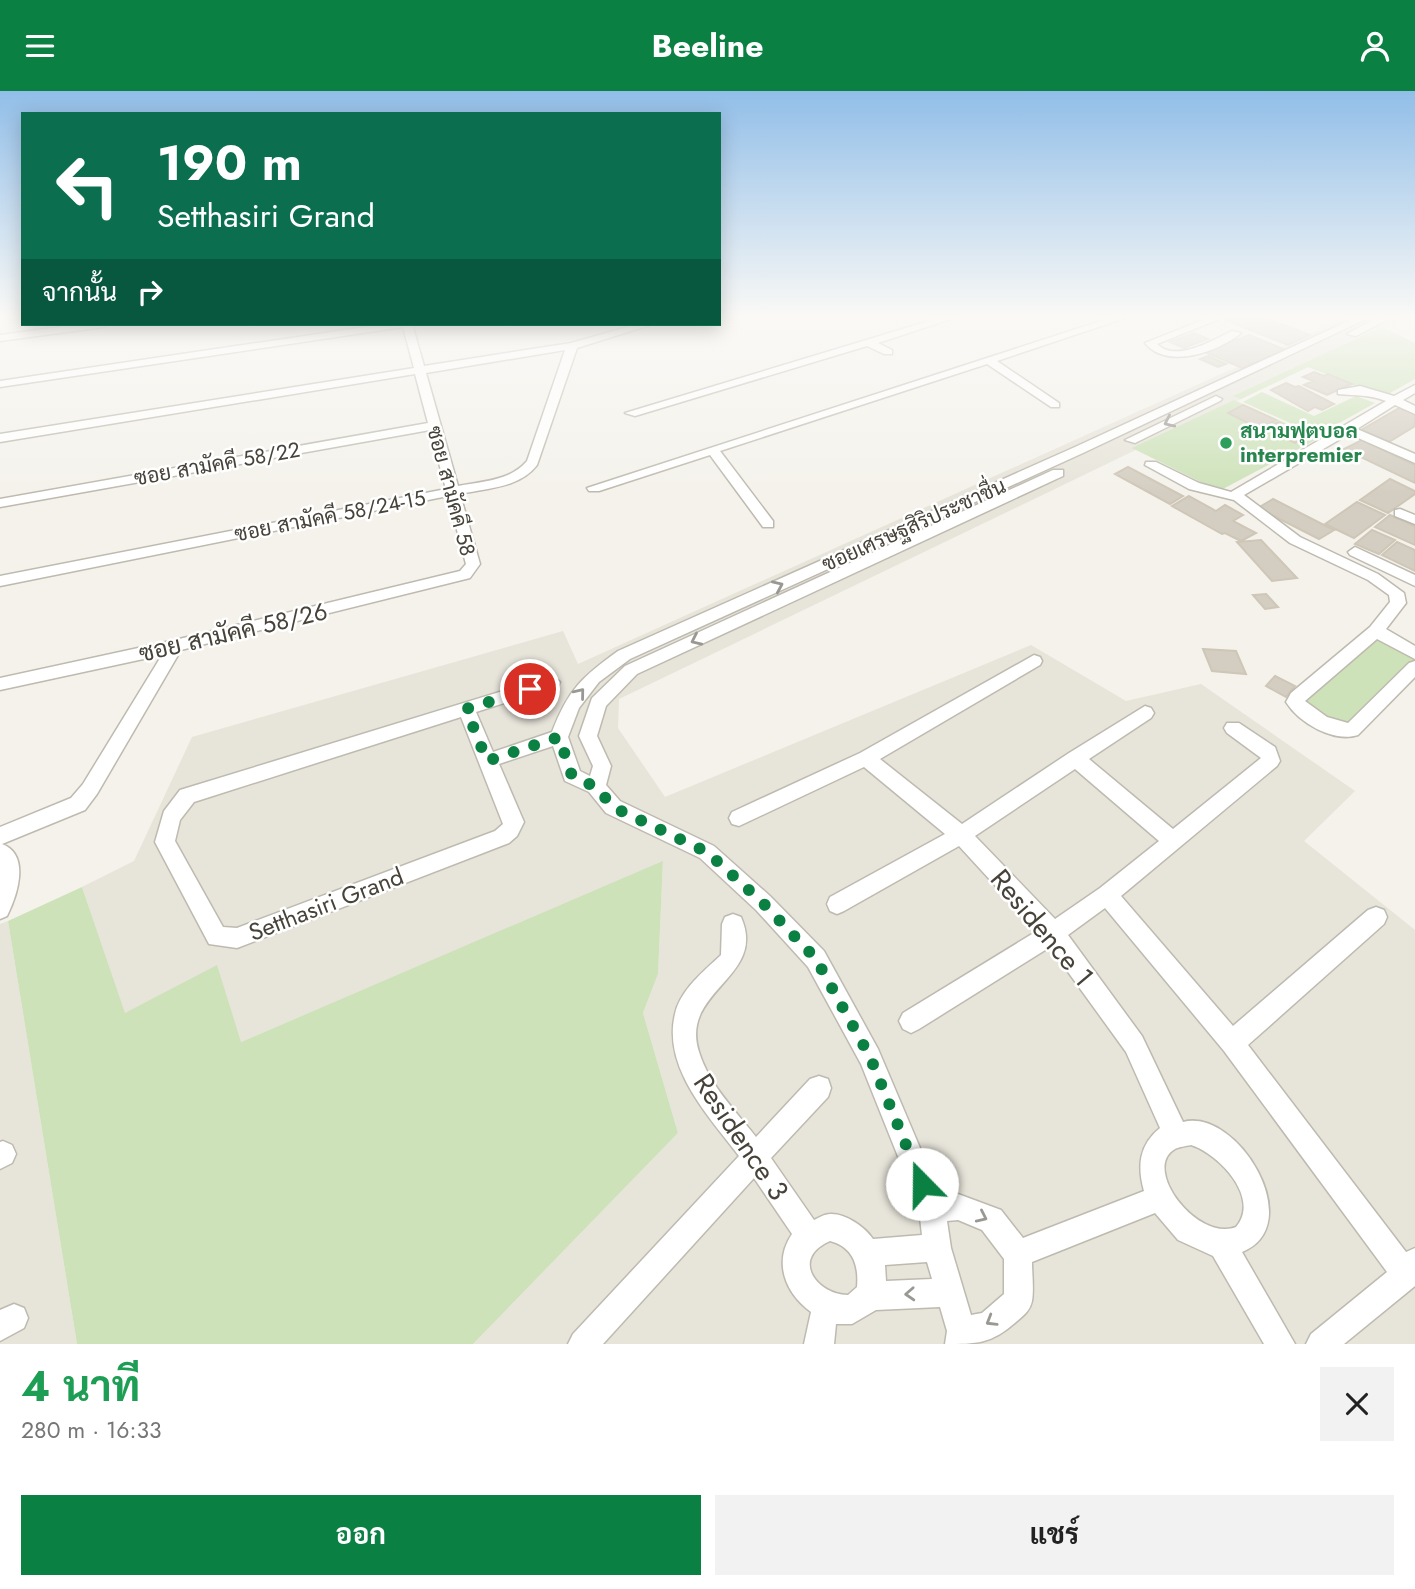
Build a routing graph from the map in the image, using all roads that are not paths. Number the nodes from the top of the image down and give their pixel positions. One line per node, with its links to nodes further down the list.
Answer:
1 (51, 376): 11 (street)
2 (386, 376): 21 (street)
3 (421, 376): 19 (street, ซอย สามัคคี 58)
4 (562, 376): 26 (street, ซอย สามัคคี 58/24-15)
5 (751, 376): 10 (street)
6 (940, 376): 22 (street)
7 (1012, 376): 16 (street)
8 (1237, 376): 46 (street, ซอยเศรษฐสิริประชาชื่น, one-way to 8)
9 (1263, 376): 50 (street, ซอยเศรษฐสิริประชาชื่น, one-way to 50)
10 (739, 380): 12 (street); 18 (street)
11 (0, 384)
12 (751, 386)
13 (1415, 387): 15 (street)
14 (1342, 392): 15 (street)
15 (1393, 401): 17 (street); 20 (street)
16 (1055, 405)
17 (1415, 410)
18 (631, 413)
19 (434, 426): 26 (street, ซอย สามัคคี 58); 28 (street, ซอย สามัคคี 58/22)
20 (1347, 429): 23 (street); 27 (street)
21 (0, 438)
22 (713, 450): 25 (street); 31 (street)
23 (1415, 459)
24 (1151, 465): 27 (street)
25 (594, 488)
26 (453, 492): 33 (street, ซอย สามัคคี 58); 34 (street, ซอย สามัคคี 58/24-15)
27 (1240, 498): 36 (street)
28 (0, 503)
29 (1401, 513): 30 (street)
30 (1415, 520)
31 (768, 524)
32 (1355, 552): 35 (street)
33 (465, 575): 37 (street, ซอย สามัคคี 58/26)
34 (0, 581)
35 (1415, 581)
36 (1376, 631): 38 (street); 40 (street)
37 (176, 646): 42 (street, ซอย สามัคคี 58/26); 53 (street)
38 (1415, 653)
39 (1034, 661): 47 (street)
40 (1415, 667)
41 (552, 682): 43 (street, Setthasiri Grand)
42 (0, 684)
43 (466, 709): 49 (street, Setthasiri Grand); 49 (street, Setthasiri Grand)
44 (1145, 713): 48 (street)
45 (1233, 728): 54 (street)
46 (559, 737): 49 (street); 50 (street)
47 (866, 758): 51 (street); 52 (street, Residence 1)
48 (1075, 758): 52 (street); 54 (street)
49 (487, 761)
50 (596, 787): 68 (street)
51 (739, 818)
52 (961, 835): 57 (street); 61 (street, Residence 1)
53 (0, 836)
54 (1172, 840): 56 (street)
55 (0, 852): 58 (street)
56 (1107, 895): 61 (street); 63 (street)
57 (836, 904)
58 (0, 909)
59 (1376, 917): 63 (street)
60 (733, 925): 66 (street, Residence 3)
61 (1053, 933): 62 (street); 65 (street, Residence 1)
62 (911, 1021)
63 (1232, 1043): 74 (street)
64 (819, 1088): 66 (street)
65 (1175, 1133): 67 (street); 70 (street)
66 (755, 1157): 69 (street, Residence 3); 79 (street)
67 (1159, 1198): 70 (street); 73 (street)
68 (932, 1209): 71 (street); 73 (street, one-way to 73)
69 (808, 1235): 72 (street); 77 (street)
70 (1222, 1244): 80 (street)
71 (937, 1248): 72 (street); 75 (street)
72 (867, 1253): 76 (street)
73 (1018, 1254): 78 (street, one-way to 78)
74 (1411, 1269): 81 (street)
75 (950, 1292): 76 (street, one-way to 76); 78 (street)
76 (869, 1296): 77 (street)
77 (821, 1331)
78 (961, 1338)
79 (583, 1344)
80 (1280, 1344)
81 (1321, 1344)

